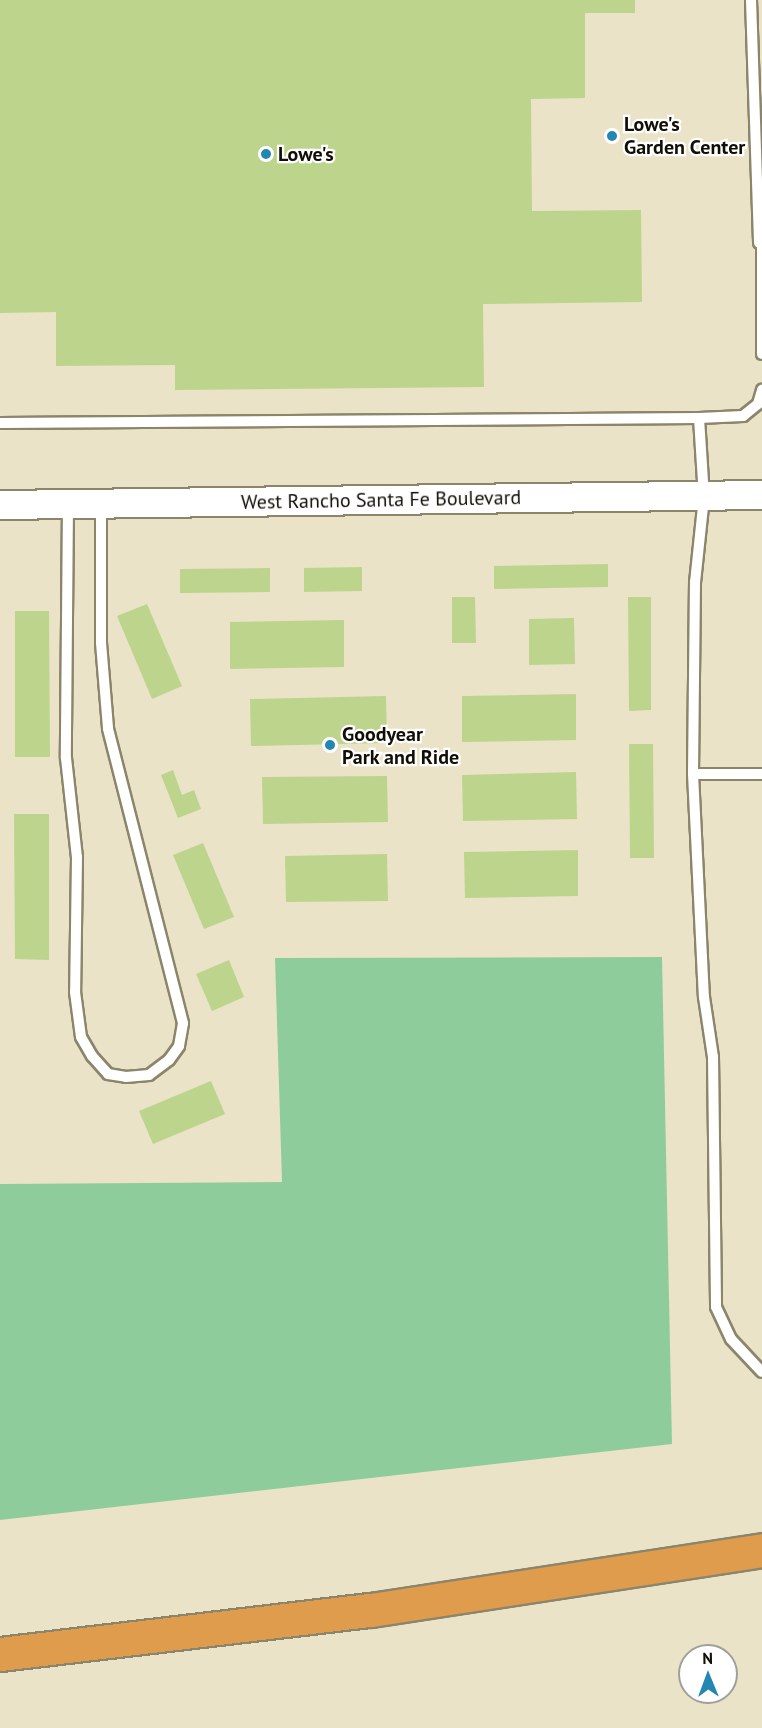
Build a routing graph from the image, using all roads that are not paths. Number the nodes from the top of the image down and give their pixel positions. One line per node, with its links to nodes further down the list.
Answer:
1 (751, 0): 2 (lane)
2 (761, 243): 3 (lane)
3 (762, 354)
4 (762, 390): 5 (lane)
5 (699, 418): 6 (lane); 8 (lane)
6 (0, 423)
7 (762, 495): 8 (street, West Rancho Santa Fe Boulevard)
8 (704, 497): 10 (street, West Rancho Santa Fe Boulevard); 12 (lane)
9 (68, 504): 10 (street, West Rancho Santa Fe Boulevard); 10 (lane); 11 (street, West Rancho Santa Fe Boulevard)
10 (101, 504)
11 (0, 505)
12 (693, 774): 13 (lane); 14 (lane)
13 (762, 774)
14 (762, 1372)
15 (762, 1550): 16 (highway)
16 (0, 1654)

